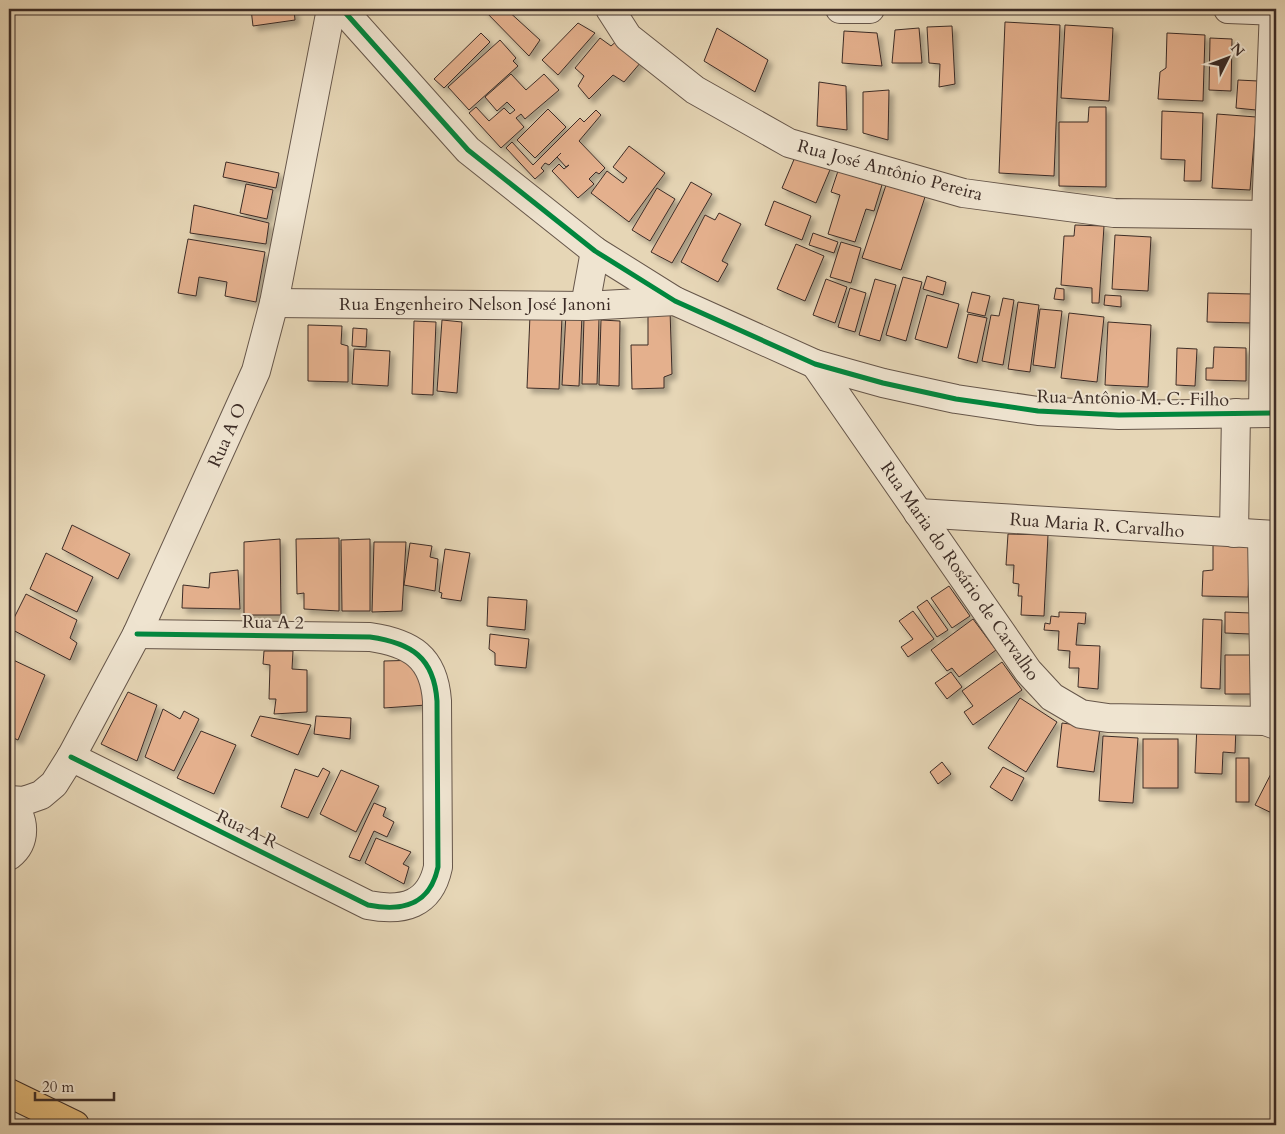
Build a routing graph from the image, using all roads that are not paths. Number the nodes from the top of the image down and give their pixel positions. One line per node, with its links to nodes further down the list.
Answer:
1 (331, 9): 12 (street, Rua A O)
2 (342, 9): 10 (street, Rua Engenheiro Nelson José Janoni)
3 (610, 9): 9 (street, Rua José Antônio Pereira)
4 (840, 9): 5 (street)
5 (867, 9): 6 (street)
6 (870, 9)
7 (1228, 9): 8 (street)
8 (1275, 10): 9 (street)
9 (1271, 215): 15 (street)
10 (595, 251): 11 (street, Rua Engenheiro Nelson José Janoni); 13 (street)
11 (675, 301): 13 (street, Rua Engenheiro Nelson José Janoni); 14 (street, Rua Engenheiro Nelson José Janoni)
12 (274, 303): 13 (street, Rua Engenheiro Nelson José Janoni); 19 (street, Rua A O)
13 (585, 306)
14 (815, 364): 15 (street, Rua Antônio M. C. Filho); 16 (street, Rua Maria do Rosário de Carvalho)
15 (1259, 413): 17 (street)
16 (918, 513): 17 (street, Rua Maria R. Carvalho); 20 (street, Rua Maria do Rosário de Carvalho)
17 (1234, 533): 18 (street, Rua Maria R. Carvalho)
18 (1269, 535): 20 (street)
19 (137, 634): 21 (street, Rua A O); 25 (street, Rua A 2)
20 (1271, 723)
21 (71, 757): 22 (street, Rua A O); 25 (street, Rua A R)
22 (54, 784): 23 (street, Rua A O); 24 (street)
23 (9, 802): 24 (street)
24 (15, 845)
25 (415, 902)
26 (9, 1093): 27 (highway)
27 (75, 1125)

